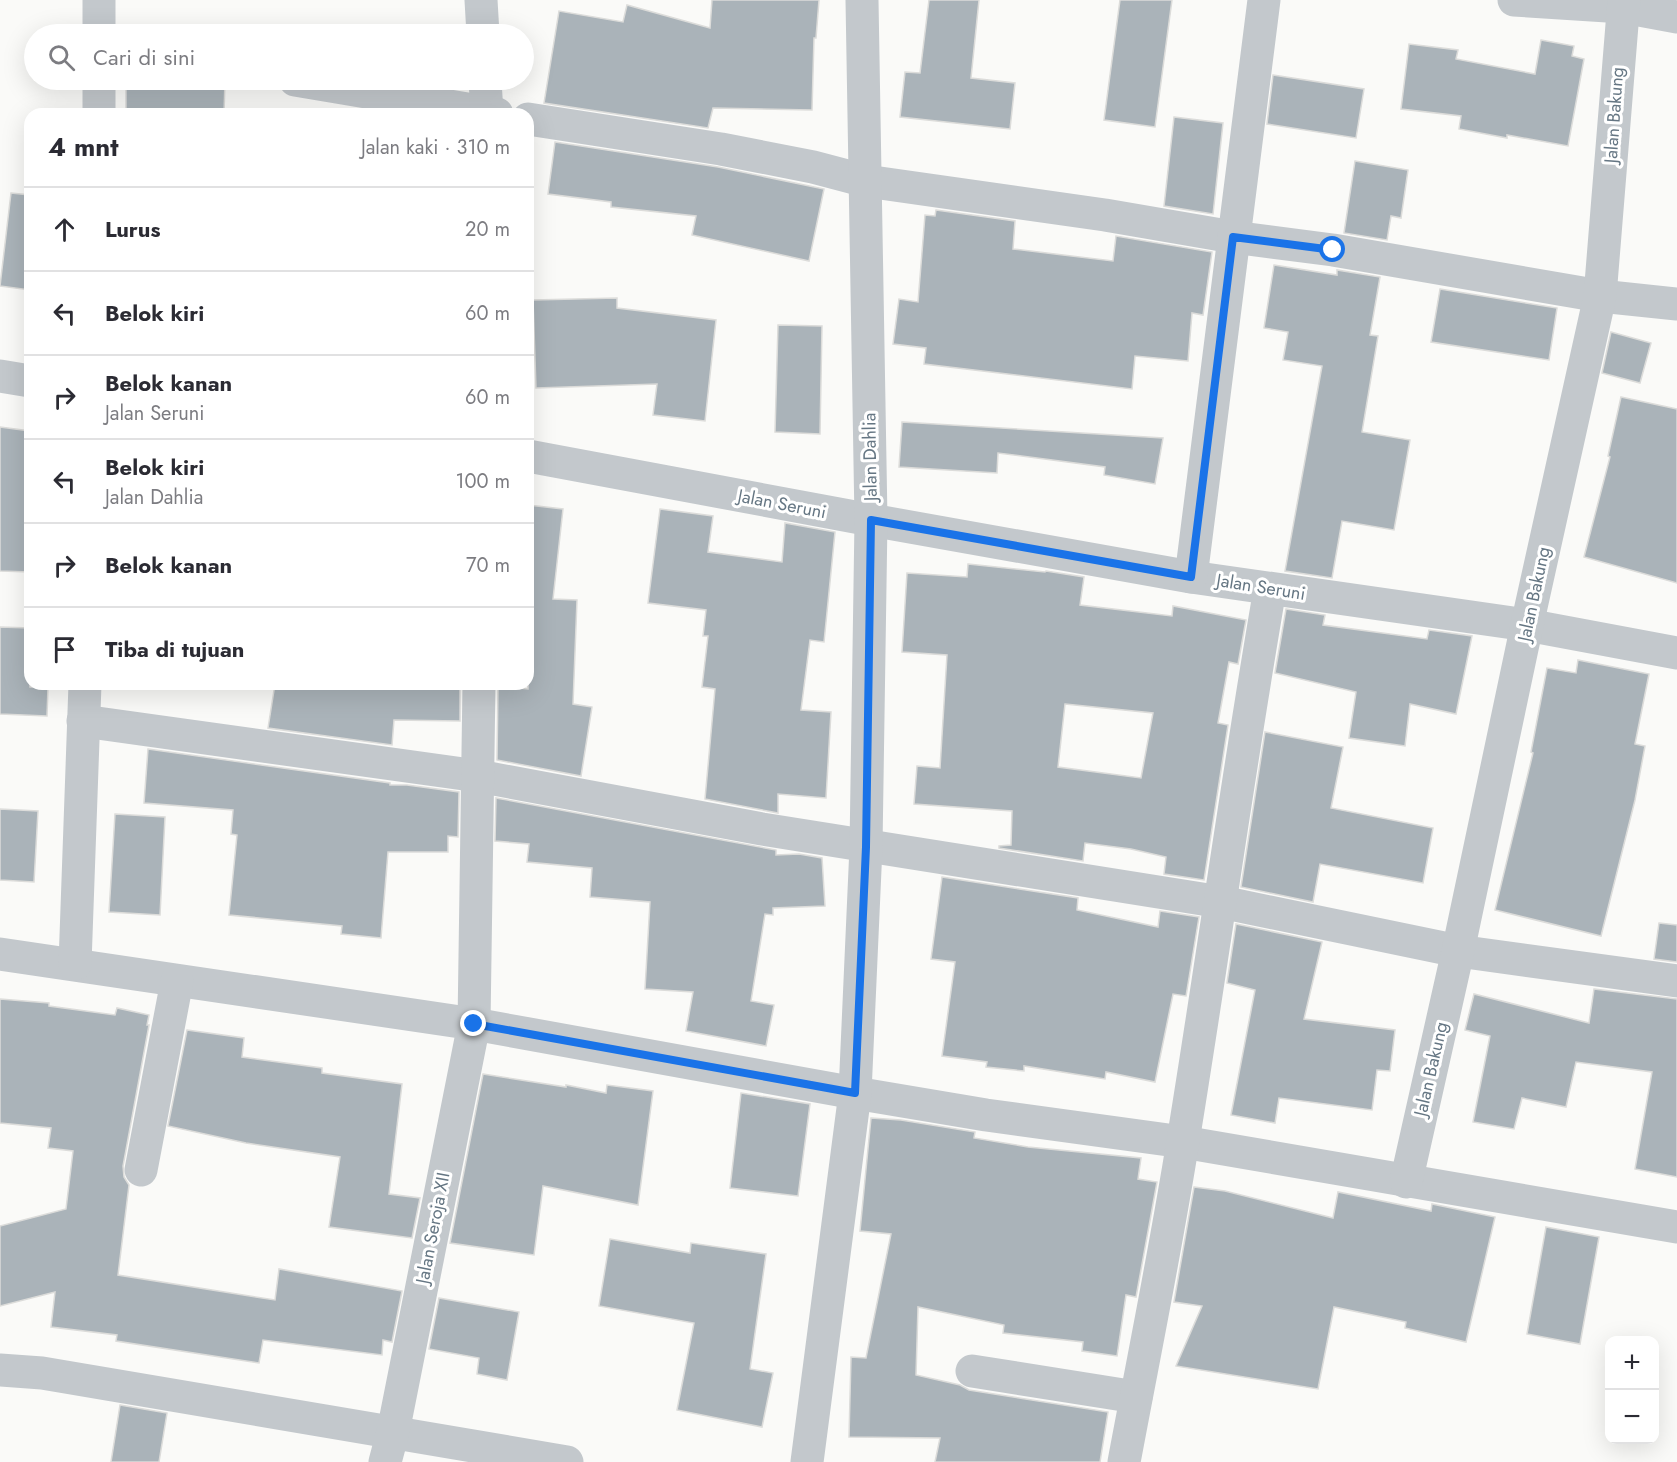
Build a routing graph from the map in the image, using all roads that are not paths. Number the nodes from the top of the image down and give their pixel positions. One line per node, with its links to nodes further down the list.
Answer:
1 (99, 0): 8 (street)
2 (482, 0): 9 (street)
3 (862, 0): 17 (street, Jalan Dahlia)
4 (1264, 0): 18 (street)
5 (1514, 0): 6 (street)
6 (1623, 3): 7 (street); 19 (street, Jalan Bakung)
7 (1677, 17)
8 (99, 24)
9 (483, 24)
10 (99, 90): 13 (street)
11 (352, 90): 14 (street)
12 (486, 90): 15 (street)
13 (99, 108)
14 (456, 108)
15 (489, 108)
16 (534, 120): 17 (street)
17 (866, 181): 18 (street); 24 (street, Jalan Dahlia)
18 (1233, 237): 19 (street); 25 (street)
19 (1600, 296): 20 (street); 27 (street, Jalan Bakung)
20 (1677, 304)
21 (0, 375): 22 (street)
22 (24, 380)
23 (534, 457): 24 (street, Jalan Seruni)
24 (871, 520): 25 (street, Jalan Seruni); 33 (street, Jalan Dahlia)
25 (1191, 577): 26 (street, Jalan Seruni)
26 (1270, 589): 27 (street, Jalan Seruni); 34 (street)
27 (1527, 625): 28 (street, Jalan Seruni); 35 (street, Jalan Bakung)
28 (1677, 653)
29 (85, 690): 31 (street)
30 (479, 690): 32 (street, Jalan Seroja XII)
31 (83, 721): 32 (street); 37 (street)
32 (477, 776): 33 (street); 40 (street, Jalan Seroja XII)
33 (866, 847): 34 (street); 41 (street, Jalan Dahlia)
34 (1221, 902): 35 (street); 42 (street)
35 (1458, 951): 39 (street); 44 (street, Jalan Bakung)
36 (0, 954): 37 (street)
37 (75, 964): 38 (street)
38 (177, 981): 40 (street); 43 (street)
39 (1677, 981)
40 (474, 1024): 41 (street); 49 (street, Jalan Seroja XII)
41 (855, 1093): 42 (street); 51 (street, Jalan Dahlia)
42 (1183, 1142): 44 (street); 48 (street)
43 (141, 1170)
44 (1406, 1182): 45 (street)
45 (1677, 1227)
46 (0, 1370): 49 (street)
47 (972, 1371): 48 (street)
48 (1136, 1397): 52 (street)
49 (389, 1447): 50 (street)
50 (567, 1462)
51 (807, 1462)
52 (1124, 1462)

